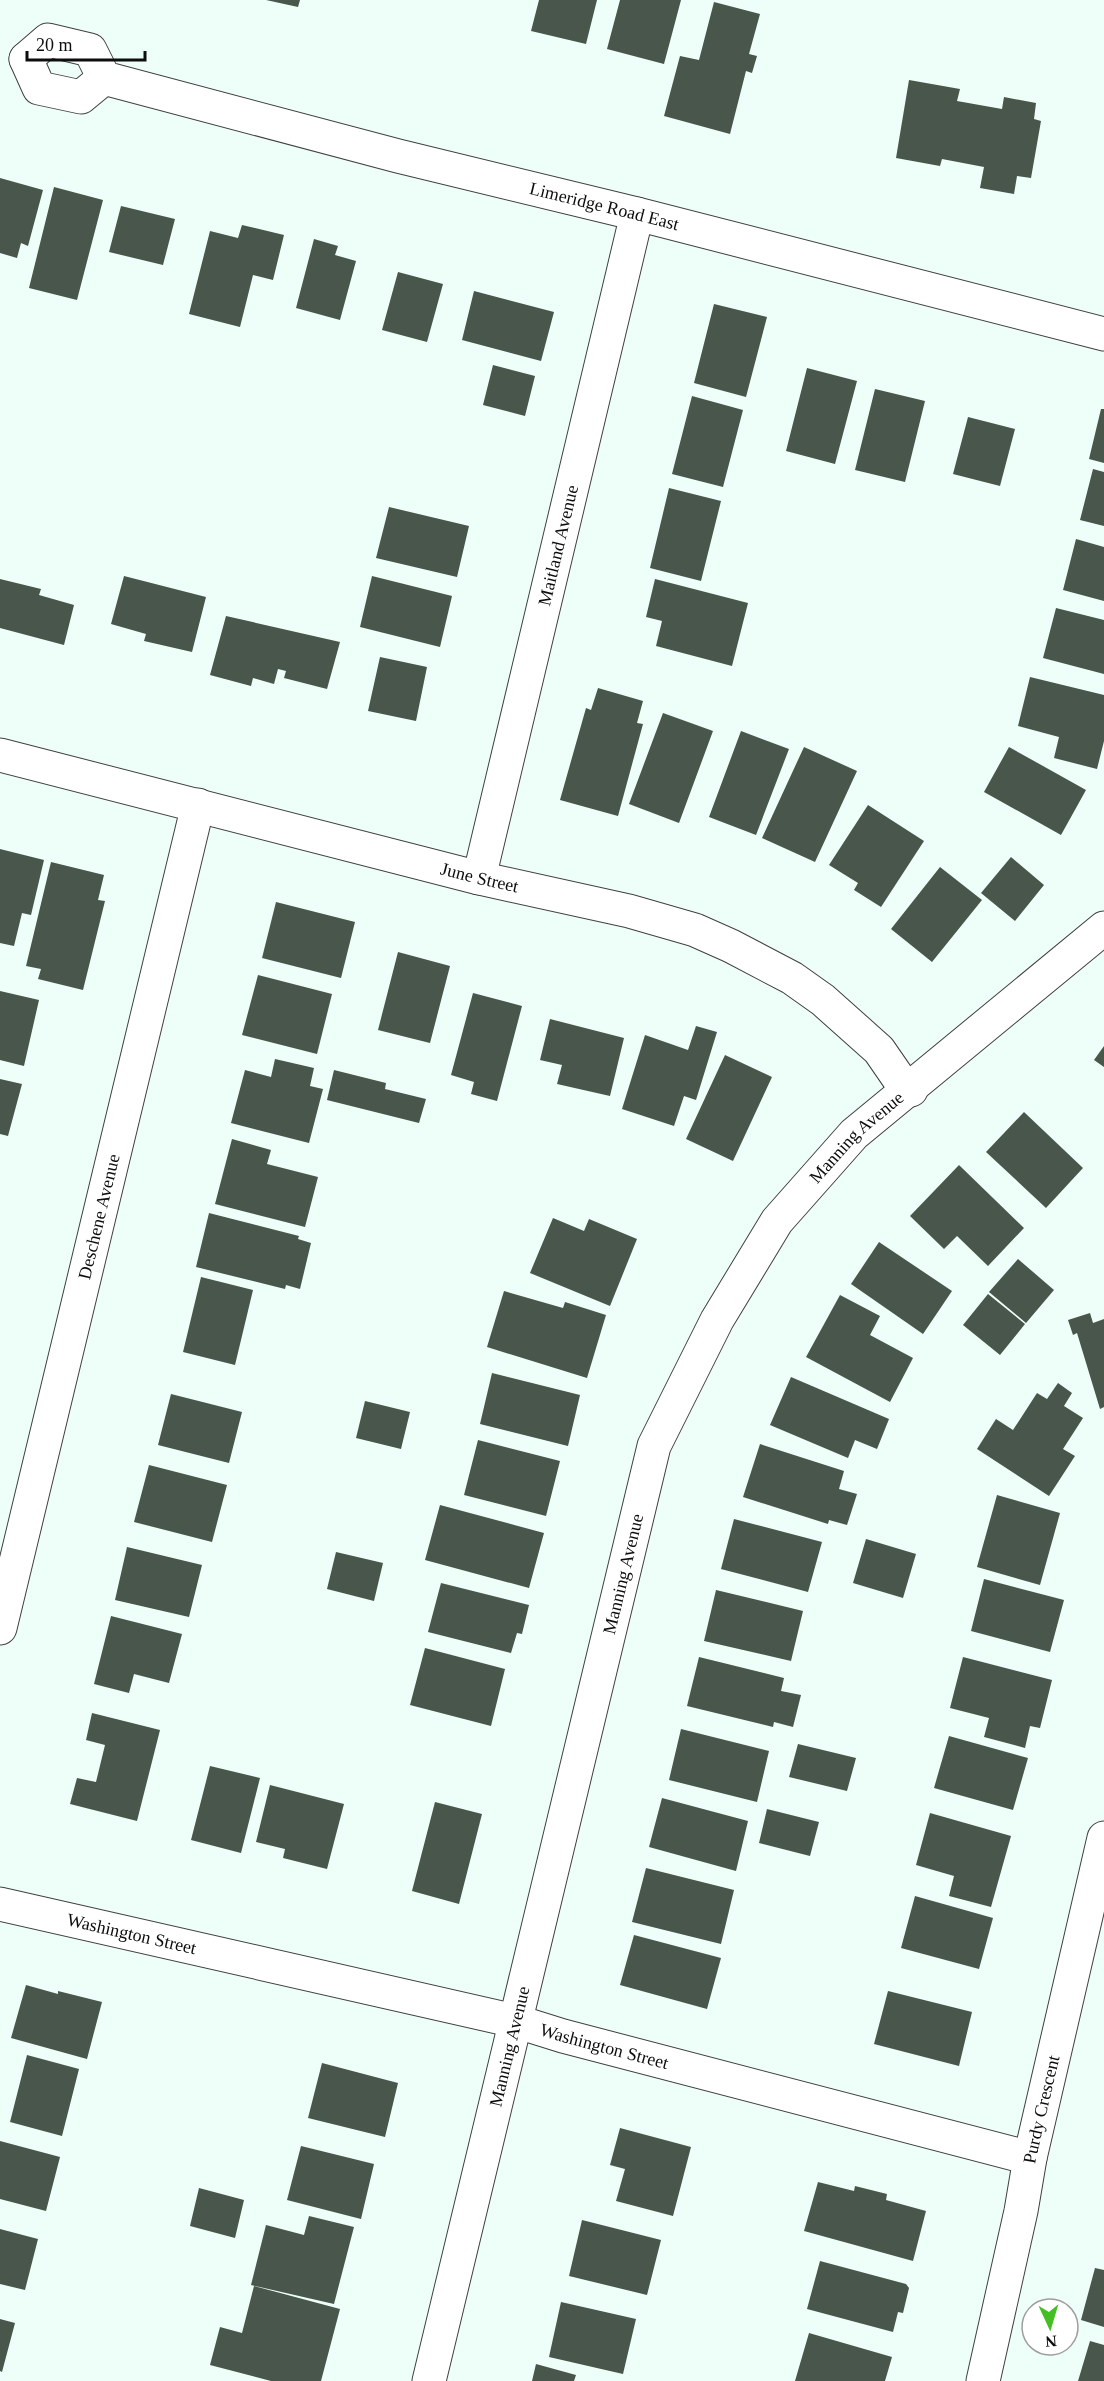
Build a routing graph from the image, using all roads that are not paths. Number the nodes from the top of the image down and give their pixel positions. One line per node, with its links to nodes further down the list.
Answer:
1 (13, 55): 2 (street); 2 (street)
2 (104, 78): 3 (street, Limeridge Road East)
3 (637, 213): 4 (street, Limeridge Road East); 7 (street, Maitland Avenue)
4 (1104, 334)
5 (0, 755): 6 (street, June Street)
6 (198, 805): 7 (street, June Street); 10 (street, Deschene Avenue)
7 (479, 878): 9 (street, June Street)
8 (1104, 928): 9 (street, Manning Avenue)
9 (911, 1090): 13 (street, Manning Avenue)
10 (0, 1628)
11 (1104, 1838): 14 (street, Purdy Crescent)
12 (0, 1904): 13 (street, Washington Street)
13 (515, 2021): 14 (street, Washington Street); 15 (street, Manning Avenue)
14 (1030, 2158): 16 (street, Purdy Crescent)
15 (429, 2381)
16 (983, 2381)

